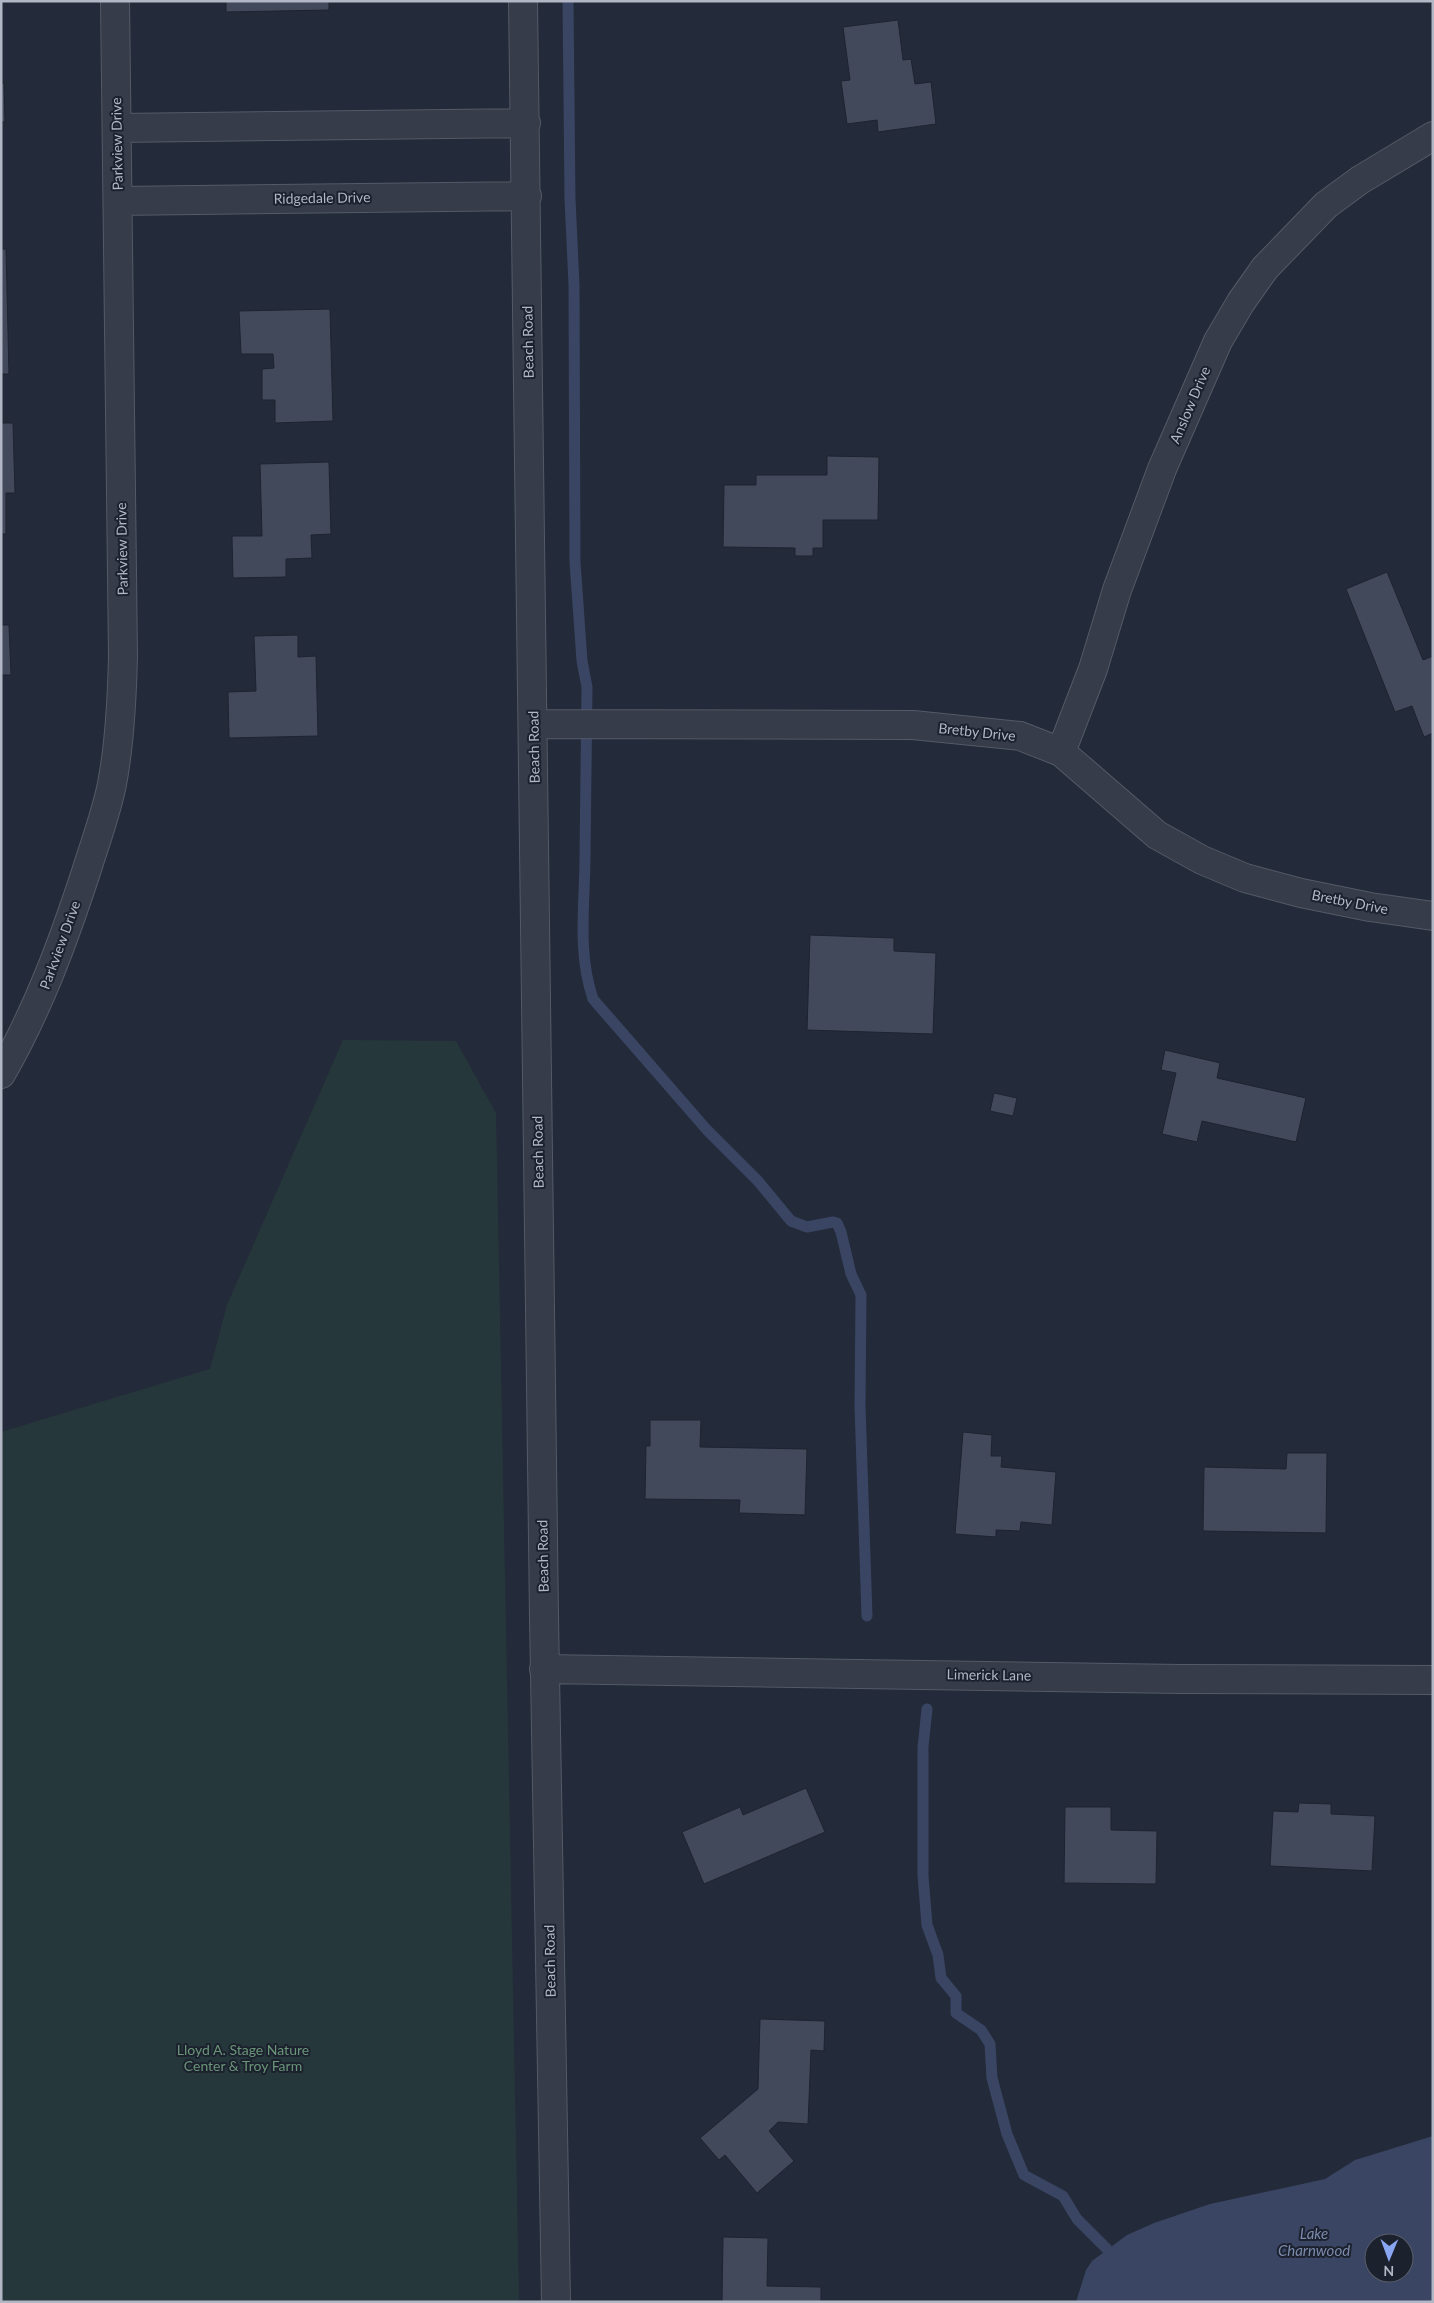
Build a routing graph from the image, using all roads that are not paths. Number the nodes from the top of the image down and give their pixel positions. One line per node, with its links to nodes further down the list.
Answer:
1 (115, 1): 4 (street, Parkview Drive)
2 (523, 1): 3 (street, Beach Road)
3 (526, 122): 4 (street); 6 (street, Beach Road)
4 (117, 128): 7 (street, Parkview Drive)
5 (1433, 136): 9 (street, Anslow Drive)
6 (526, 196): 7 (street, Ridgedale Drive); 8 (street, Beach Road)
7 (118, 201): 11 (street, Parkview Drive)
8 (534, 724): 9 (street, Bretby Drive); 12 (street, Beach Road)
9 (1061, 752): 10 (street, Bretby Drive)
10 (1433, 916)
11 (1, 1074)
12 (544, 1669): 13 (street, Limerick Lane); 14 (street, Beach Road)
13 (1433, 1680)
14 (556, 2302)

